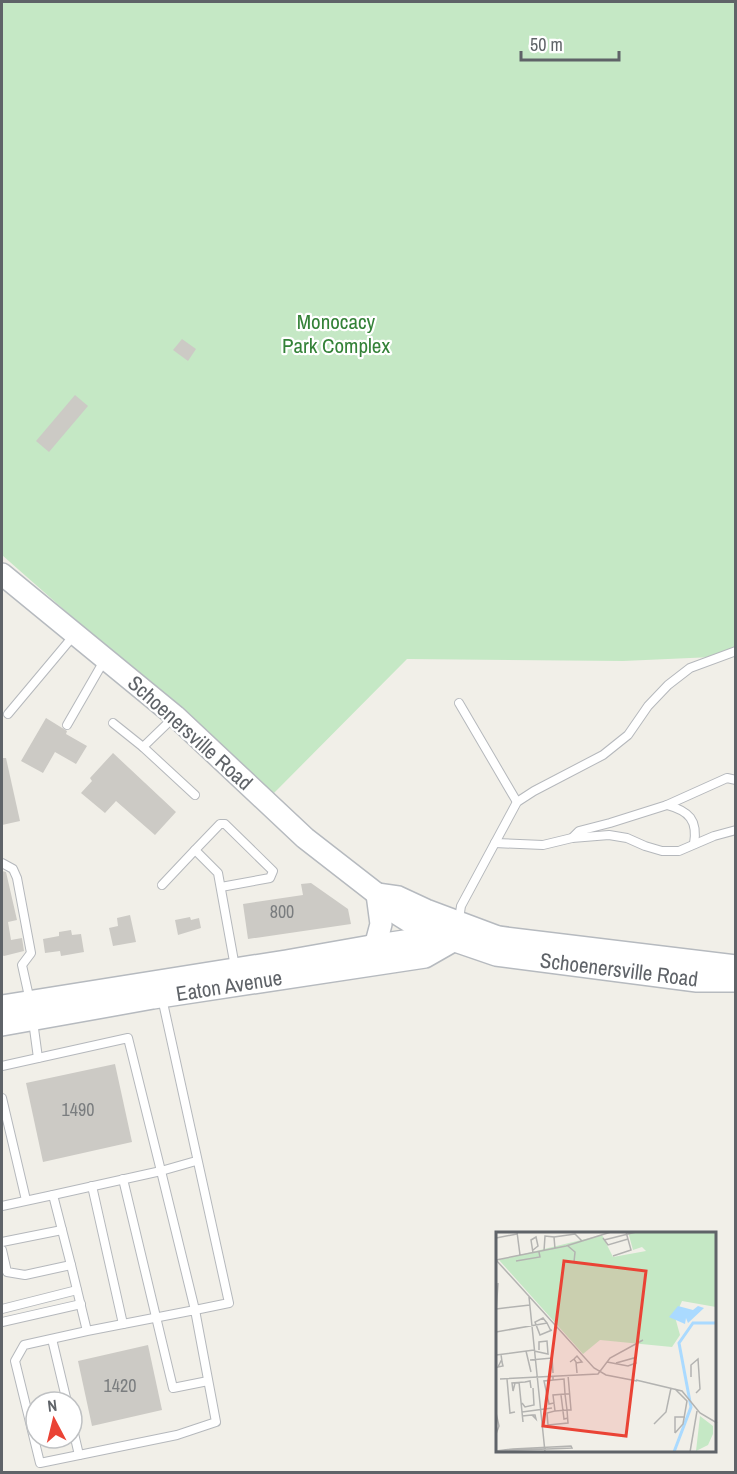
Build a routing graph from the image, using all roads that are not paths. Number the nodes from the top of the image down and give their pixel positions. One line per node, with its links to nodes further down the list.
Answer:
1 (3, 579): 2 (main road, Schoenersville Road)
2 (76, 633): 4 (main road, Schoenersville Road); 6 (lane)
3 (735, 651): 13 (lane)
4 (106, 658): 7 (main road, Schoenersville Road); 9 (lane)
5 (459, 703): 13 (lane)
6 (8, 714)
7 (175, 716): 10 (lane); 23 (main road, Schoenersville Road)
8 (113, 723): 10 (lane)
9 (67, 725)
10 (143, 747): 12 (lane)
11 (735, 780): 14 (lane)
12 (195, 795)
13 (517, 802): 17 (lane)
14 (667, 805): 16 (lane); 18 (lane)
15 (735, 830): 18 (lane)
16 (572, 838): 17 (lane); 18 (lane)
17 (495, 843): 24 (lane)
18 (694, 844)
19 (195, 850): 21 (lane); 22 (lane); 22 (lane)
20 (2, 863): 32 (lane)
21 (162, 885)
22 (221, 887): 28 (lane)
23 (377, 894): 24 (main road, Schoenersville Road); 26 (main road)
24 (456, 932): 25 (main road, Eaton Avenue); 26 (main road, Eaton Avenue); 29 (main road, Schoenersville Road); 30 (main road, Eaton Avenue)
25 (498, 937): 27 (main road, Schoenersville Road)
26 (371, 946): 28 (main road, Eaton Avenue)
27 (735, 966)
28 (236, 969): 32 (main road, Eaton Avenue)
29 (735, 981)
30 (162, 996): 32 (main road, Eaton Avenue); 37 (lane)
31 (2, 1006): 32 (main road, Eaton Avenue)
32 (31, 1010): 33 (main road, Eaton Avenue); 34 (lane)
33 (2, 1025)
34 (38, 1058): 35 (lane); 38 (lane)
35 (2, 1066)
36 (2, 1098): 42 (lane)
37 (196, 1161): 38 (lane); 51 (lane)
38 (161, 1171): 39 (lane); 51 (lane)
39 (123, 1179): 40 (lane); 52 (lane)
40 (92, 1186): 41 (lane); 54 (lane)
41 (53, 1195): 42 (lane); 44 (lane)
42 (26, 1200): 43 (lane)
43 (2, 1206)
44 (62, 1230): 45 (lane); 47 (lane)
45 (2, 1242)
46 (2, 1250): 47 (lane)
47 (71, 1265): 48 (lane)
48 (77, 1290): 49 (lane); 50 (lane)
49 (81, 1304): 53 (lane); 55 (lane)
50 (3, 1307)
51 (195, 1310): 52 (lane); 57 (lane)
52 (157, 1317): 54 (lane); 57 (lane)
53 (2, 1322)
54 (123, 1324): 55 (lane)
55 (87, 1331): 56 (lane)
56 (52, 1339): 58 (lane); 60 (lane)
57 (208, 1381): 60 (lane)
58 (64, 1390)
59 (78, 1450): 60 (lane)
60 (79, 1455)

